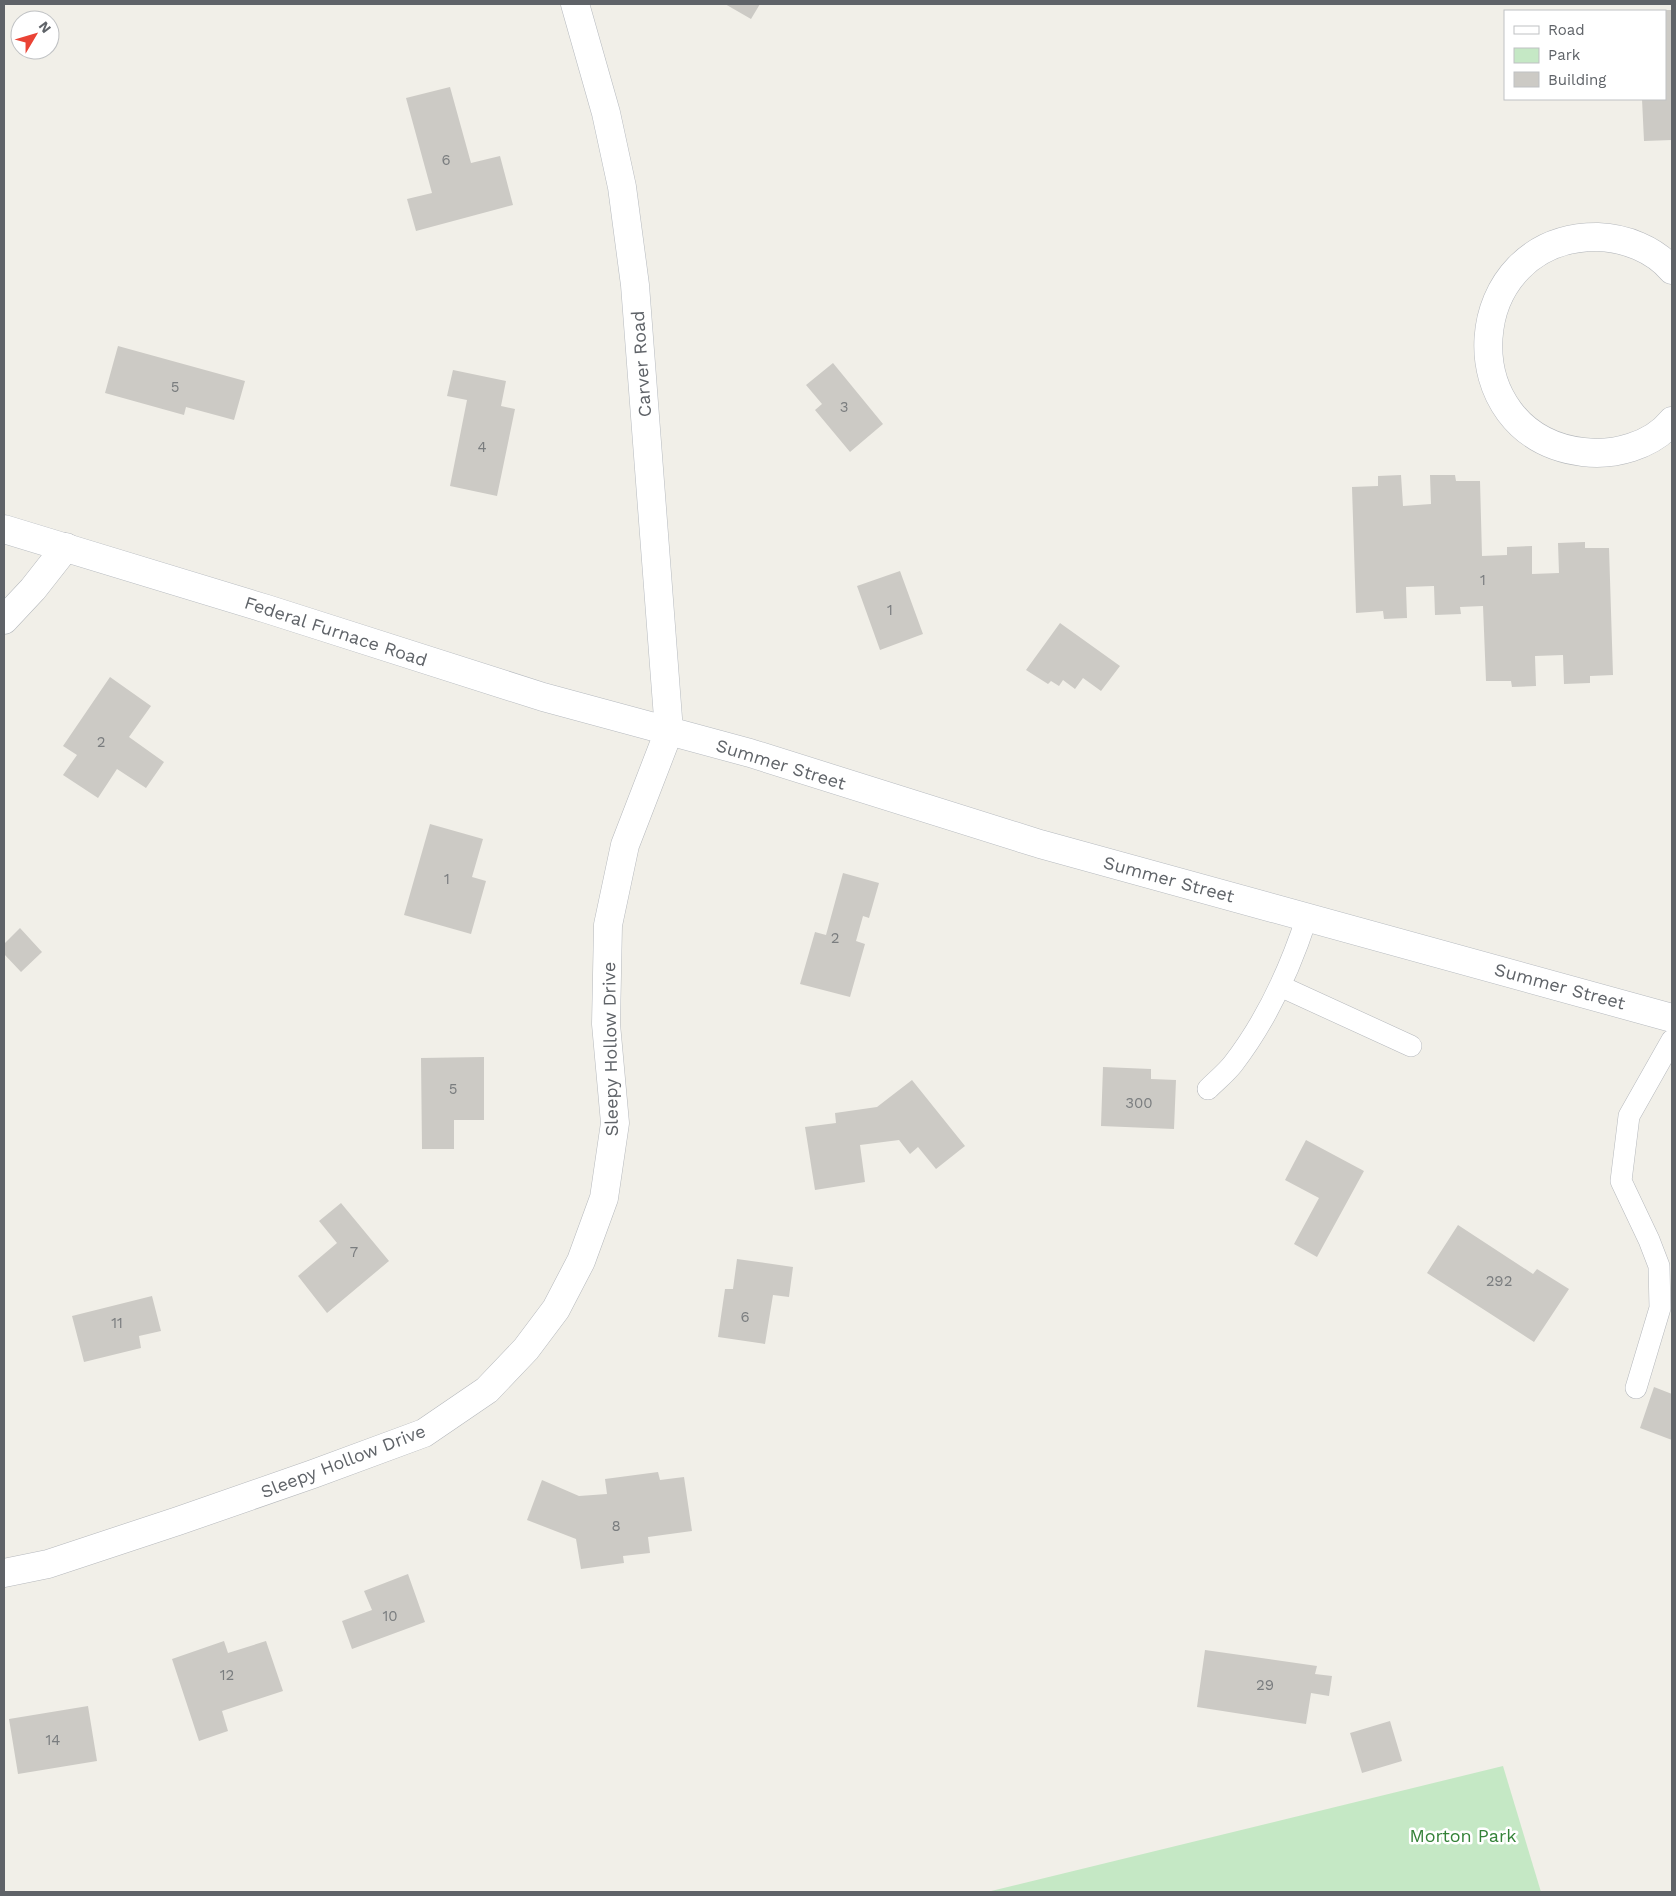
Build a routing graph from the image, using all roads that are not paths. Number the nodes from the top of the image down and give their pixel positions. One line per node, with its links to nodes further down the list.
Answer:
1 (575, 4): 7 (street, Carver Road)
2 (1672, 270): 3 (street)
3 (1672, 422)
4 (4, 529): 5 (street, Federal Furnace Road)
5 (66, 547): 6 (street); 7 (street, Federal Furnace Road)
6 (4, 620)
7 (669, 731): 8 (street, Summer Street); 15 (street, Sleepy Hollow Drive)
8 (1307, 916): 9 (lane); 10 (street, Summer Street)
9 (1280, 986): 12 (lane); 13 (lane)
10 (1672, 1018)
11 (1672, 1040): 14 (lane)
12 (1410, 1046)
13 (1208, 1089)
14 (1636, 1388)
15 (4, 1573)

